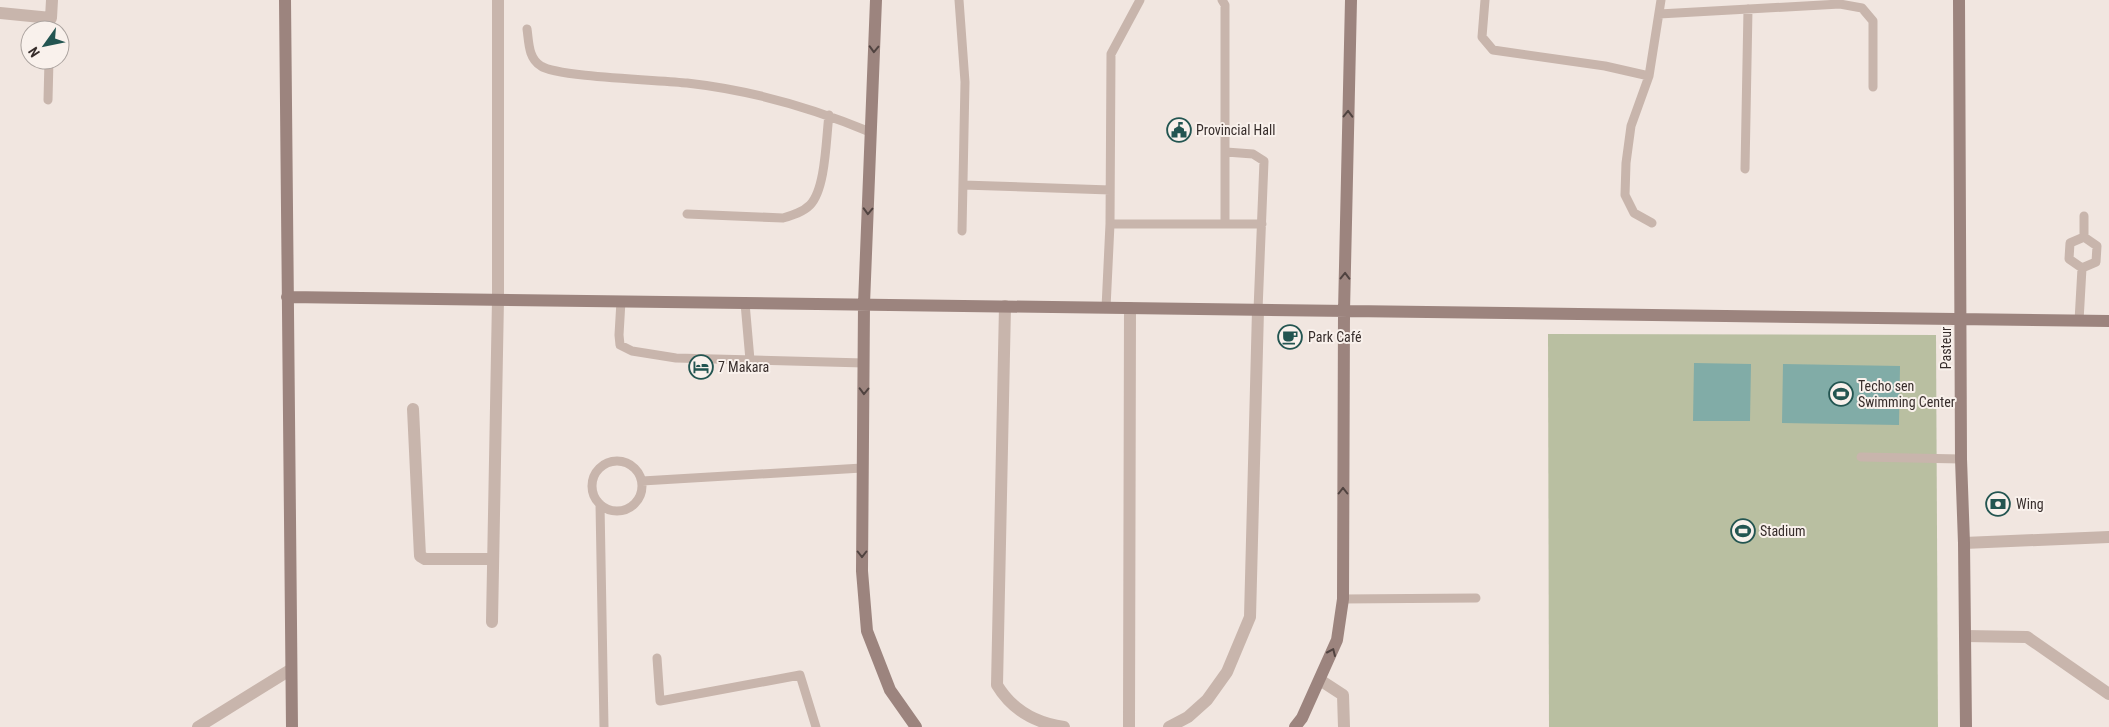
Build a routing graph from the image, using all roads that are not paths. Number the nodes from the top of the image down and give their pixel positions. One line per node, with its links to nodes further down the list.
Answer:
1 (52, 0): 16 (street)
2 (285, 0): 37 (street)
3 (498, 0): 38 (street)
4 (876, 0): 23 (street, one-way to 23)
5 (959, 0): 26 (lane)
6 (1140, 0): 27 (lane)
7 (1222, 0): 24 (lane)
8 (1351, 0): 46 (street, one-way to 8)
9 (1485, 0): 19 (lane)
10 (1661, 0): 14 (lane)
11 (1958, 0): 47 (street, Pasteur)
12 (1748, 9): 14 (lane); 20 (lane); 25 (lane)
13 (0, 13): 15 (street)
14 (1659, 14): 19 (lane)
15 (32, 20)
16 (51, 20)
17 (528, 29): 22 (lane)
18 (49, 70): 21 (lane)
19 (1649, 76): 30 (lane)
20 (1873, 87)
21 (48, 100)
22 (829, 115): 23 (lane); 28 (lane)
23 (870, 132): 41 (street, one-way to 41)
24 (1226, 152): 32 (lane); 33 (lane)
25 (1745, 168)
26 (963, 184): 27 (lane); 34 (lane)
27 (1110, 190): 31 (lane)
28 (687, 214)
29 (2084, 216): 35 (lane)
30 (1652, 223)
31 (1110, 224): 32 (lane); 43 (lane)
32 (1225, 224): 33 (lane)
33 (1262, 224): 45 (lane)
34 (962, 231)
35 (2084, 237): 36 (lane); 36 (lane)
36 (2082, 268): 48 (lane)
37 (286, 297): 38 (street); 66 (street)
38 (498, 299): 39 (street); 60 (street)
39 (622, 301): 40 (street); 50 (lane)
40 (745, 303): 41 (street); 50 (lane)
41 (864, 304): 42 (street); 51 (street)
42 (1005, 306): 43 (street); 74 (street)
43 (1106, 308): 44 (street)
44 (1130, 308): 45 (street); 75 (street)
45 (1258, 310): 46 (street); 76 (street)
46 (1344, 311): 47 (street); 62 (street, one-way to 46)
47 (1961, 319): 48 (street); 54 (street, Pasteur)
48 (2078, 321): 49 (street)
49 (2109, 321)
50 (750, 360): 51 (lane)
51 (864, 363): 55 (street, one-way to 55)
52 (413, 409): 60 (street)
53 (1861, 458): 54 (lane)
54 (1961, 459): 59 (street, Pasteur)
55 (862, 468): 56 (lane); 73 (street, one-way to 73)
56 (642, 481): 57 (lane); 57 (lane)
57 (600, 504): 71 (lane)
58 (2109, 537): 59 (street)
59 (1964, 543): 64 (street, Pasteur)
60 (493, 559): 63 (street)
61 (1476, 598): 62 (lane)
62 (1343, 599): 67 (street, one-way to 62)
63 (492, 622)
64 (1965, 636): 68 (street); 79 (street, Pasteur)
65 (657, 658): 72 (lane)
66 (290, 670): 69 (street); 70 (street)
67 (1320, 680): 77 (street); 78 (street)
68 (2109, 694)
69 (198, 727)
70 (292, 727)
71 (604, 727)
72 (816, 727)
73 (916, 727)
74 (1064, 727)
75 (1129, 727)
76 (1169, 727)
77 (1295, 727)
78 (1344, 727)
79 (1966, 727)

